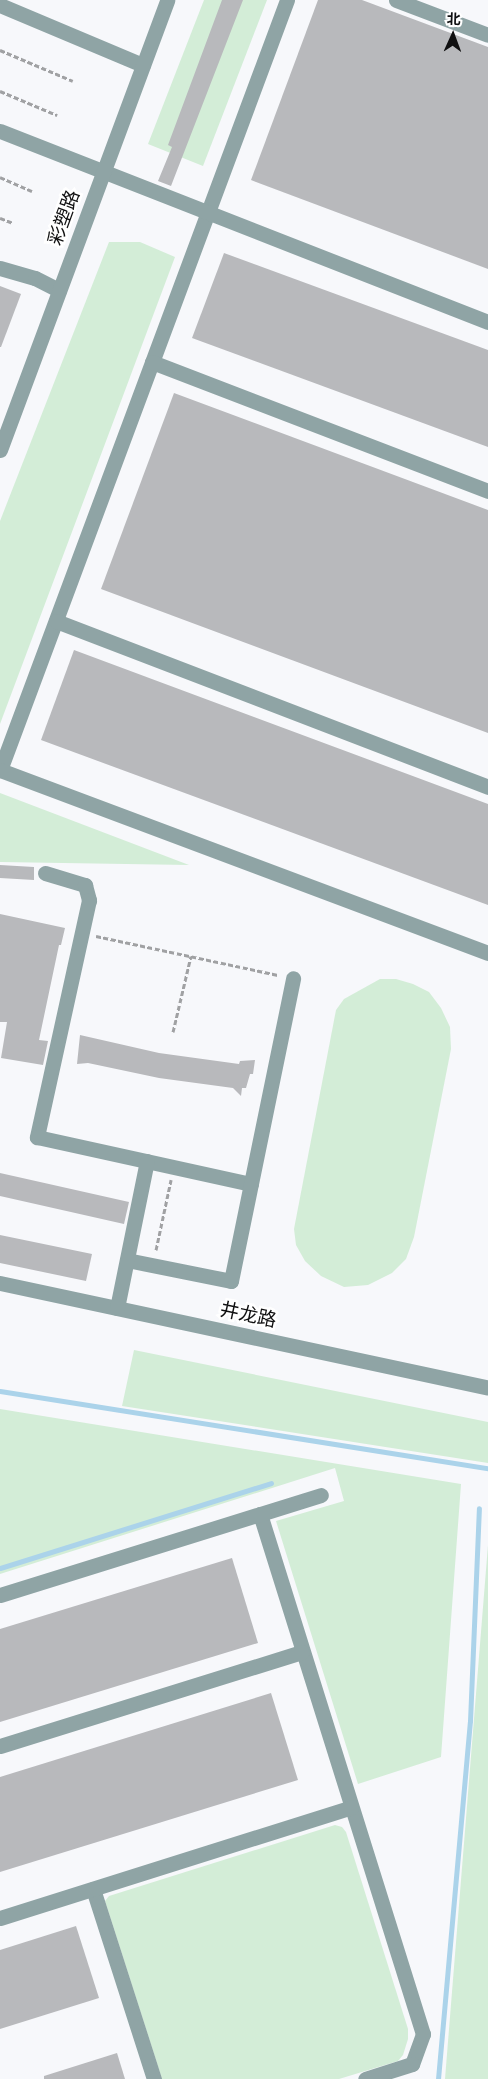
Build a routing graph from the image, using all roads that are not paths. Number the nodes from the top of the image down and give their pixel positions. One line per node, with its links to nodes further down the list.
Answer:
1 (167, 0): 6 (street, 彩塑路)
2 (287, 0): 9 (street)
3 (396, 0): 5 (street)
4 (0, 5): 6 (street)
5 (488, 35)
6 (143, 65): 8 (street, 彩塑路)
7 (0, 131): 8 (street)
8 (103, 172): 9 (street); 11 (street, 彩塑路)
9 (208, 213): 12 (street); 13 (street)
10 (0, 268): 11 (street)
11 (60, 290): 14 (street, 彩塑路)
12 (488, 322)
13 (152, 362): 15 (street); 16 (street)
14 (0, 450)
15 (488, 491)
16 (56, 621): 17 (street); 19 (street)
17 (488, 787)
18 (45, 873): 21 (street)
19 (488, 953)
20 (293, 978): 22 (street)
21 (147, 1161): 22 (street); 23 (street)
22 (251, 1184): 23 (street)
23 (127, 1260): 25 (street)
24 (0, 1283): 25 (street, 井龙路)
25 (116, 1308): 26 (street, 井龙路)
26 (488, 1388)
27 (321, 1495): 28 (street)
28 (260, 1514): 29 (street); 30 (street)
29 (0, 1595)
30 (302, 1652): 31 (street); 32 (street)
31 (0, 1746)
32 (351, 1807): 33 (street); 36 (street)
33 (93, 1889): 34 (street); 35 (street)
34 (0, 1918)
35 (154, 2079)
36 (365, 2079)

